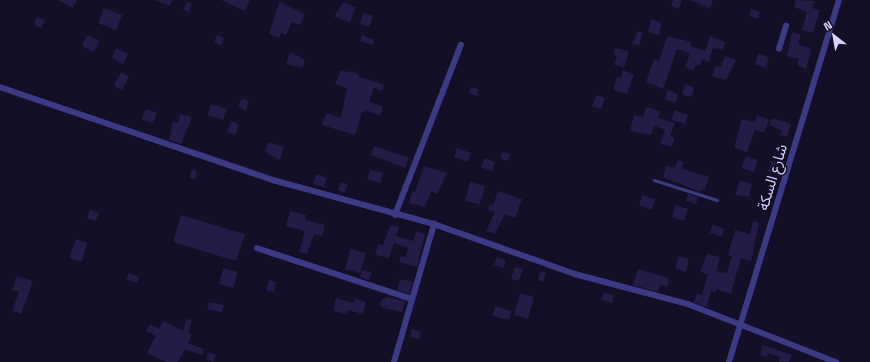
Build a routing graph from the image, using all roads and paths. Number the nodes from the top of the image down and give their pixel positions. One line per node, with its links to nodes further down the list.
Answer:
1 (839, 0): 12 (street, شارع السكة)
2 (786, 26): 4 (street)
3 (461, 45): 8 (street)
4 (779, 49)
5 (0, 87): 8 (street)
6 (654, 180): 7 (lane)
7 (717, 200)
8 (395, 215): 9 (street)
9 (434, 224): 11 (street); 12 (street)
10 (257, 248): 11 (street)
11 (412, 299): 13 (street)
12 (740, 326): 14 (street, شارع السكة); 15 (street)
13 (394, 362)
14 (729, 362)
15 (836, 362)

